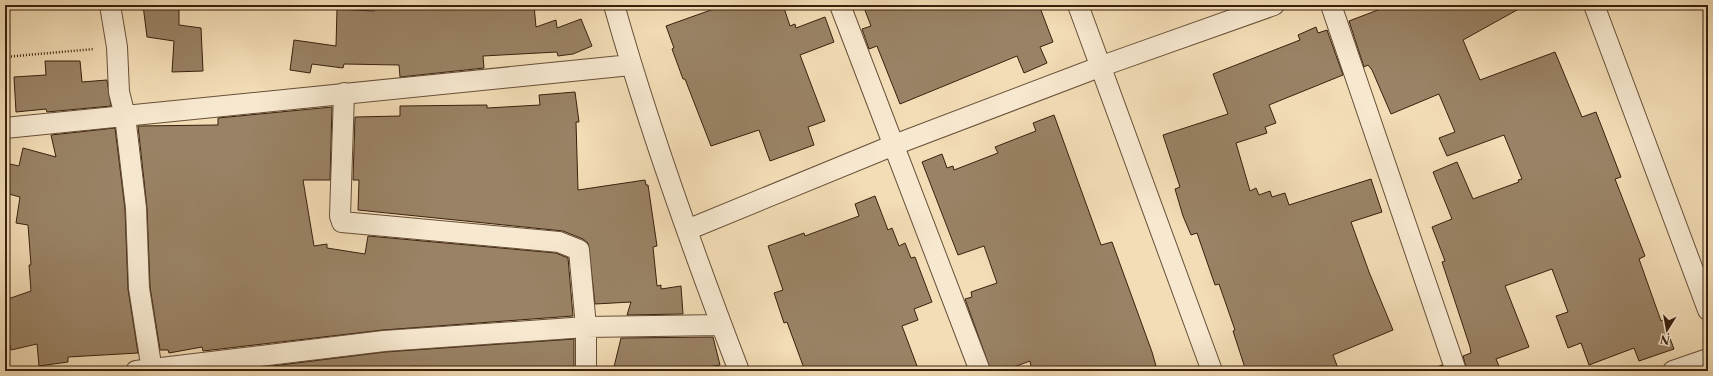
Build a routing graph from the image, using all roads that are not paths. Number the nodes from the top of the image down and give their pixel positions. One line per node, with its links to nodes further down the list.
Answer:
1 (110, 5): 11 (street)
2 (614, 5): 8 (street)
3 (840, 5): 13 (street)
4 (1078, 5): 9 (street)
5 (1274, 5): 9 (street)
6 (1331, 5): 24 (street)
7 (1594, 5): 15 (street)
8 (631, 65): 10 (street); 14 (street)
9 (1102, 66): 13 (street); 23 (street)
10 (344, 94): 11 (street); 17 (street)
11 (125, 116): 12 (street); 19 (street)
12 (5, 128)
13 (894, 145): 14 (street); 22 (street)
14 (687, 230): 16 (street)
15 (1708, 310)
16 (721, 325): 17 (street); 21 (street)
17 (586, 327): 19 (street); 20 (street)
18 (1708, 359): 25 (street)
19 (146, 370)
20 (586, 371)
21 (739, 371)
22 (980, 371)
23 (1212, 371)
24 (1456, 371)
25 (1673, 371)

